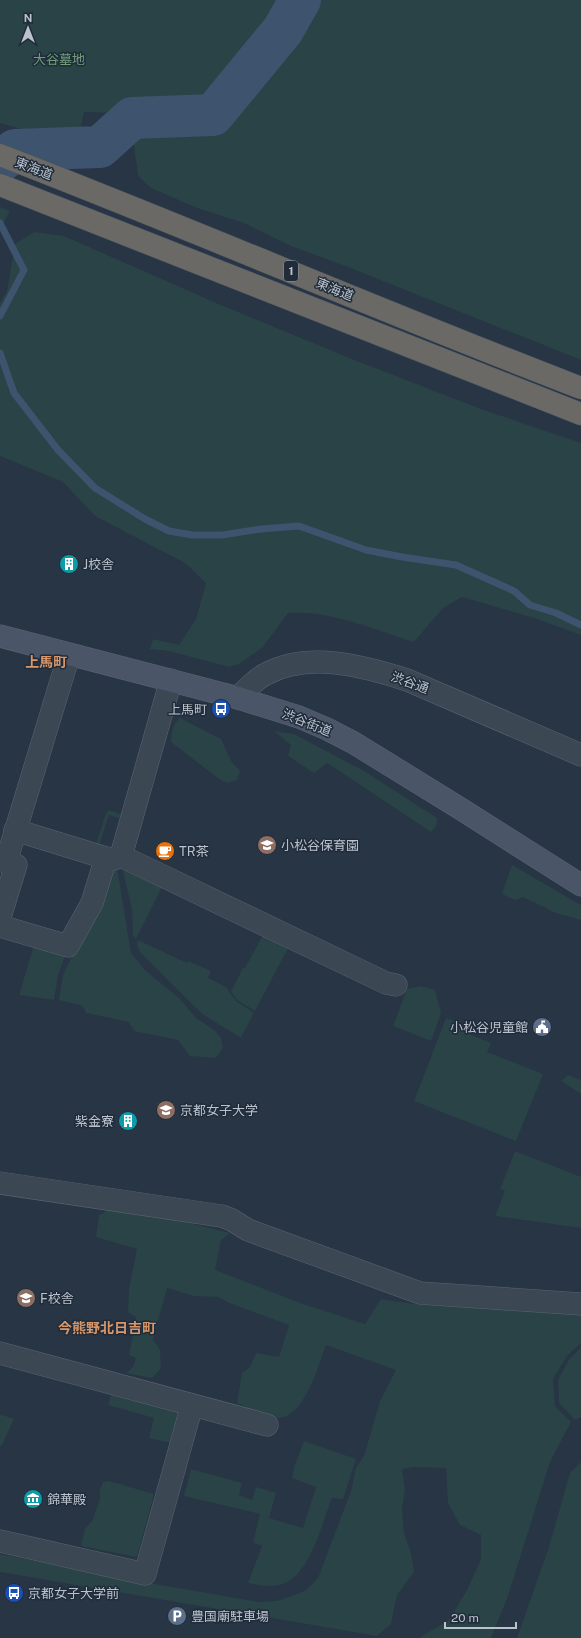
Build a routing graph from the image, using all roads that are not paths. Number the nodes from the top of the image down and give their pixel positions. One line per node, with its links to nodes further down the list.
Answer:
1 (0, 155): 3 (highway, 東海道 / 1)
2 (0, 185): 4 (highway, 東海道 / 1)
3 (581, 388)
4 (581, 414)
5 (0, 636): 6 (main road, 渋谷街道)
6 (69, 655): 7 (main road, 渋谷街道); 10 (street)
7 (171, 680): 8 (main road, 渋谷街道); 11 (street)
8 (238, 698): 9 (street, 渋谷通); 13 (main road, 渋谷街道)
9 (581, 755)
10 (15, 830): 11 (street); 12 (street)
11 (113, 857): 15 (street); 16 (street)
12 (3, 861): 14 (street)
13 (581, 885)
14 (0, 917)
15 (0, 926)
16 (396, 985)
17 (0, 1183): 18 (street)
18 (581, 1304)
19 (0, 1353): 20 (street)
20 (192, 1405): 21 (street); 22 (street)
21 (267, 1425)
22 (0, 1541)

